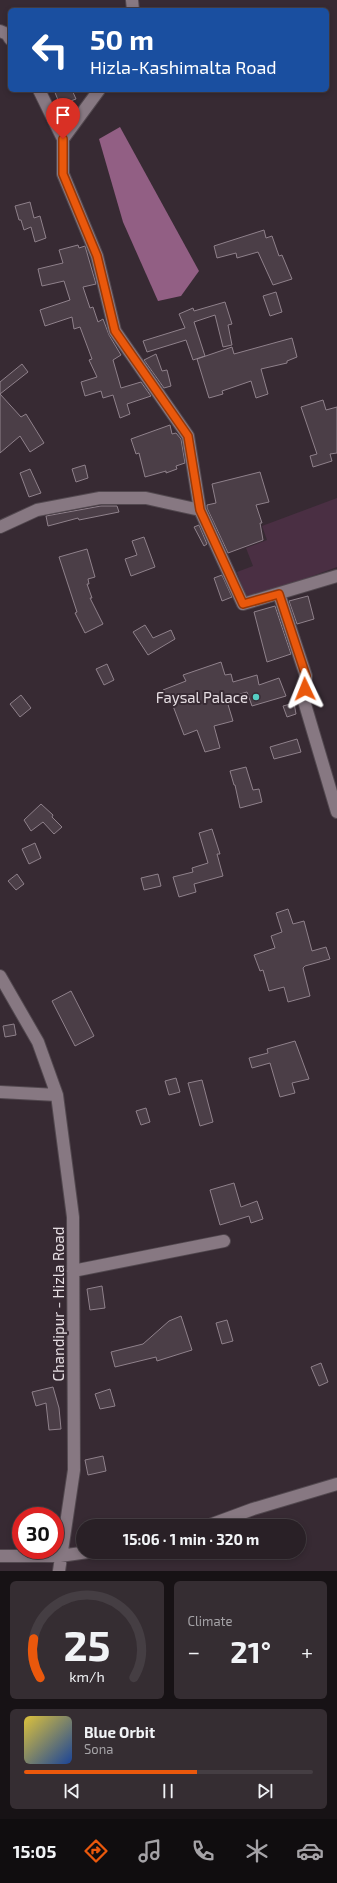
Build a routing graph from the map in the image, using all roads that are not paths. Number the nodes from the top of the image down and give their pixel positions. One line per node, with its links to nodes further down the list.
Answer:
1 (40, 92): 3 (street)
2 (98, 92): 3 (street)
3 (63, 139): 4 (street)
4 (200, 510): 5 (street); 7 (street)
5 (0, 527)
6 (337, 576): 7 (street)
7 (279, 594): 8 (street)
8 (337, 812)
9 (0, 976): 11 (street, Chandipur - Hizla Road)
10 (0, 1092): 11 (street)
11 (57, 1095): 13 (street, Chandipur - Hizla Road)
12 (224, 1241): 13 (street)
13 (73, 1271): 16 (street, Chandipur - Hizla Road)
14 (337, 1484): 15 (street)
15 (226, 1519)
16 (64, 1531)
17 (76, 1554): 18 (street)
18 (64, 1555)
19 (0, 1556): 20 (street)
20 (12, 1556)
21 (60, 1559): 22 (street, Chandipur - Hizla Road)
22 (59, 1571)

